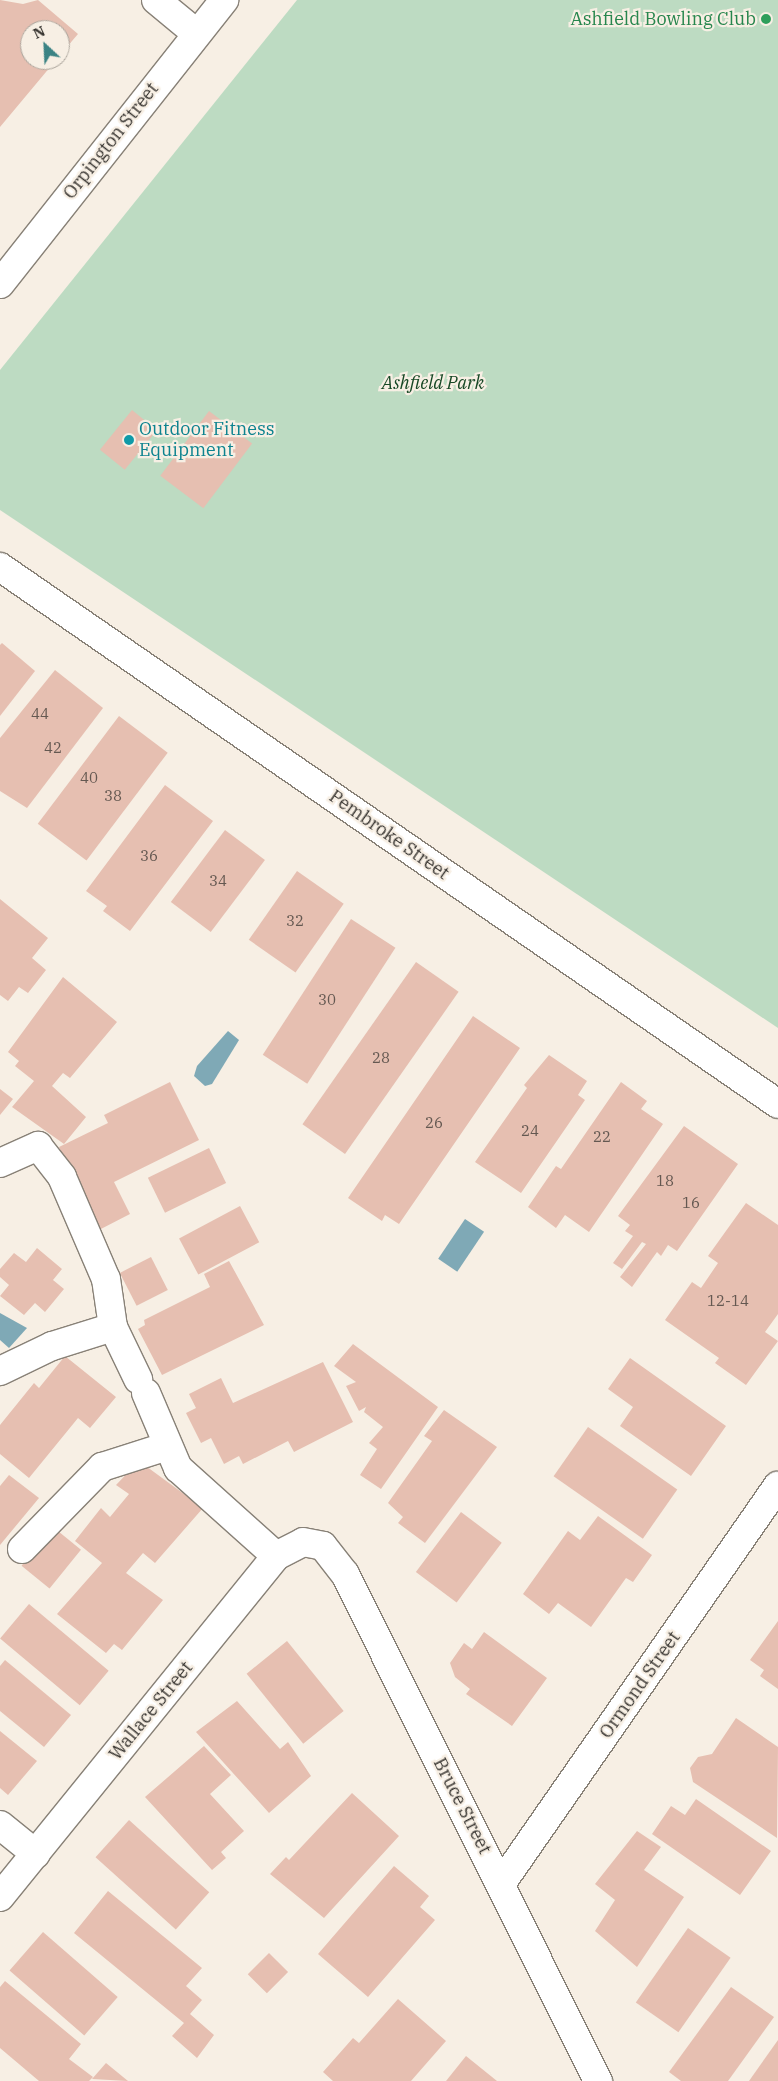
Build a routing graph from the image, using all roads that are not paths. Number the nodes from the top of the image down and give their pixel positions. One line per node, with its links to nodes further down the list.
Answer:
1 (156, 0): 3 (street)
2 (224, 0): 3 (street, Orpington Street)
3 (196, 33): 4 (street, Orpington Street)
4 (0, 284)
5 (0, 567): 6 (street, Pembroke Street)
6 (778, 1104)
7 (0, 1162): 8 (street)
8 (113, 1327): 9 (street); 10 (street)
9 (0, 1371)
10 (168, 1446): 13 (street); 14 (street)
11 (778, 1486): 17 (street, Ormond Street)
12 (314, 1543): 14 (street, Wallace Street); 17 (street, Bruce Street)
13 (22, 1549)
14 (276, 1556): 16 (street, Wallace Street)
15 (0, 1825): 16 (street)
16 (36, 1854): 18 (street, Wallace Street)
17 (501, 1884): 19 (street, Bruce Street)
18 (0, 1897)
19 (598, 2081)

